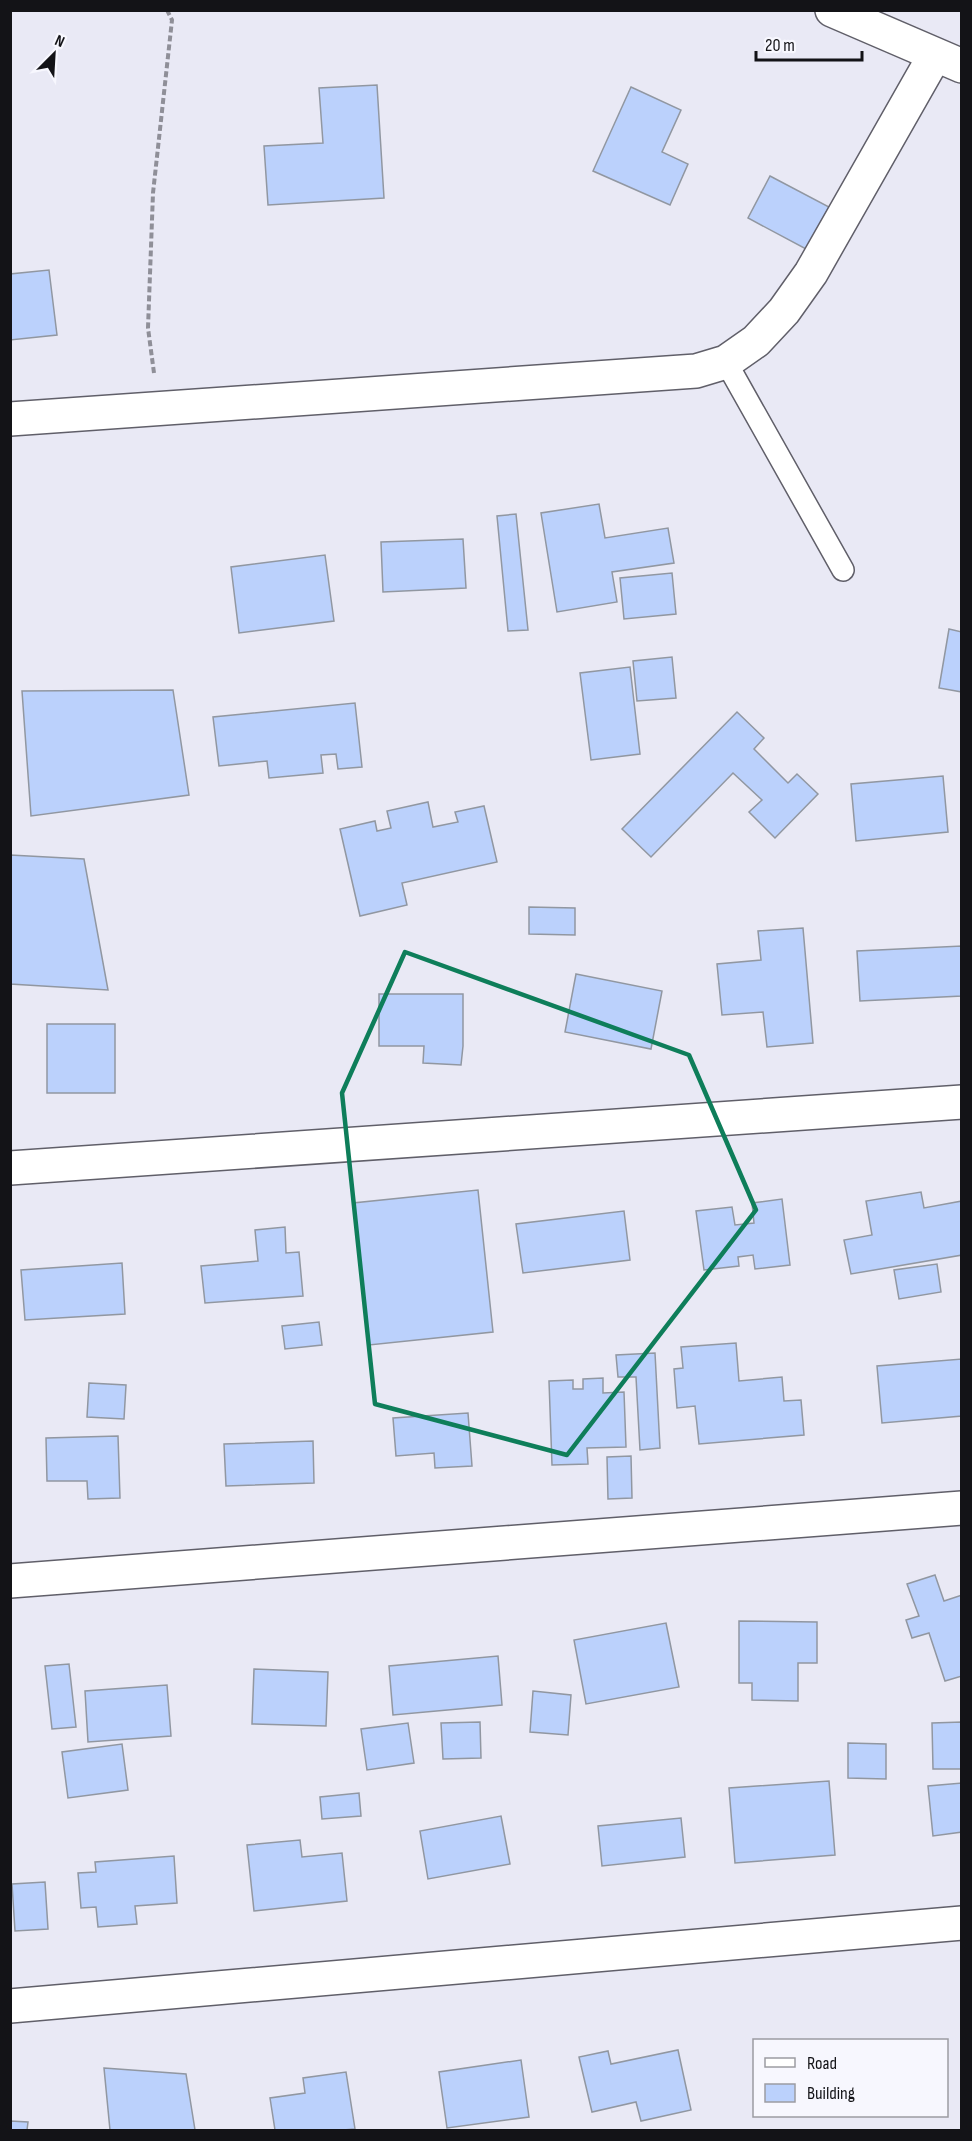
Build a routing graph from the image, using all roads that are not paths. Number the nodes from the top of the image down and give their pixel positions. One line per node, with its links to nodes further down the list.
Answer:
1 (832, 10): 2 (street)
2 (948, 60): 3 (street)
3 (726, 363): 4 (street); 5 (lane)
4 (10, 419)
5 (843, 570)
6 (962, 1102): 7 (street)
7 (10, 1168)
8 (962, 1508): 9 (street)
9 (10, 1581)
10 (962, 1923): 11 (street)
11 (10, 2006)

